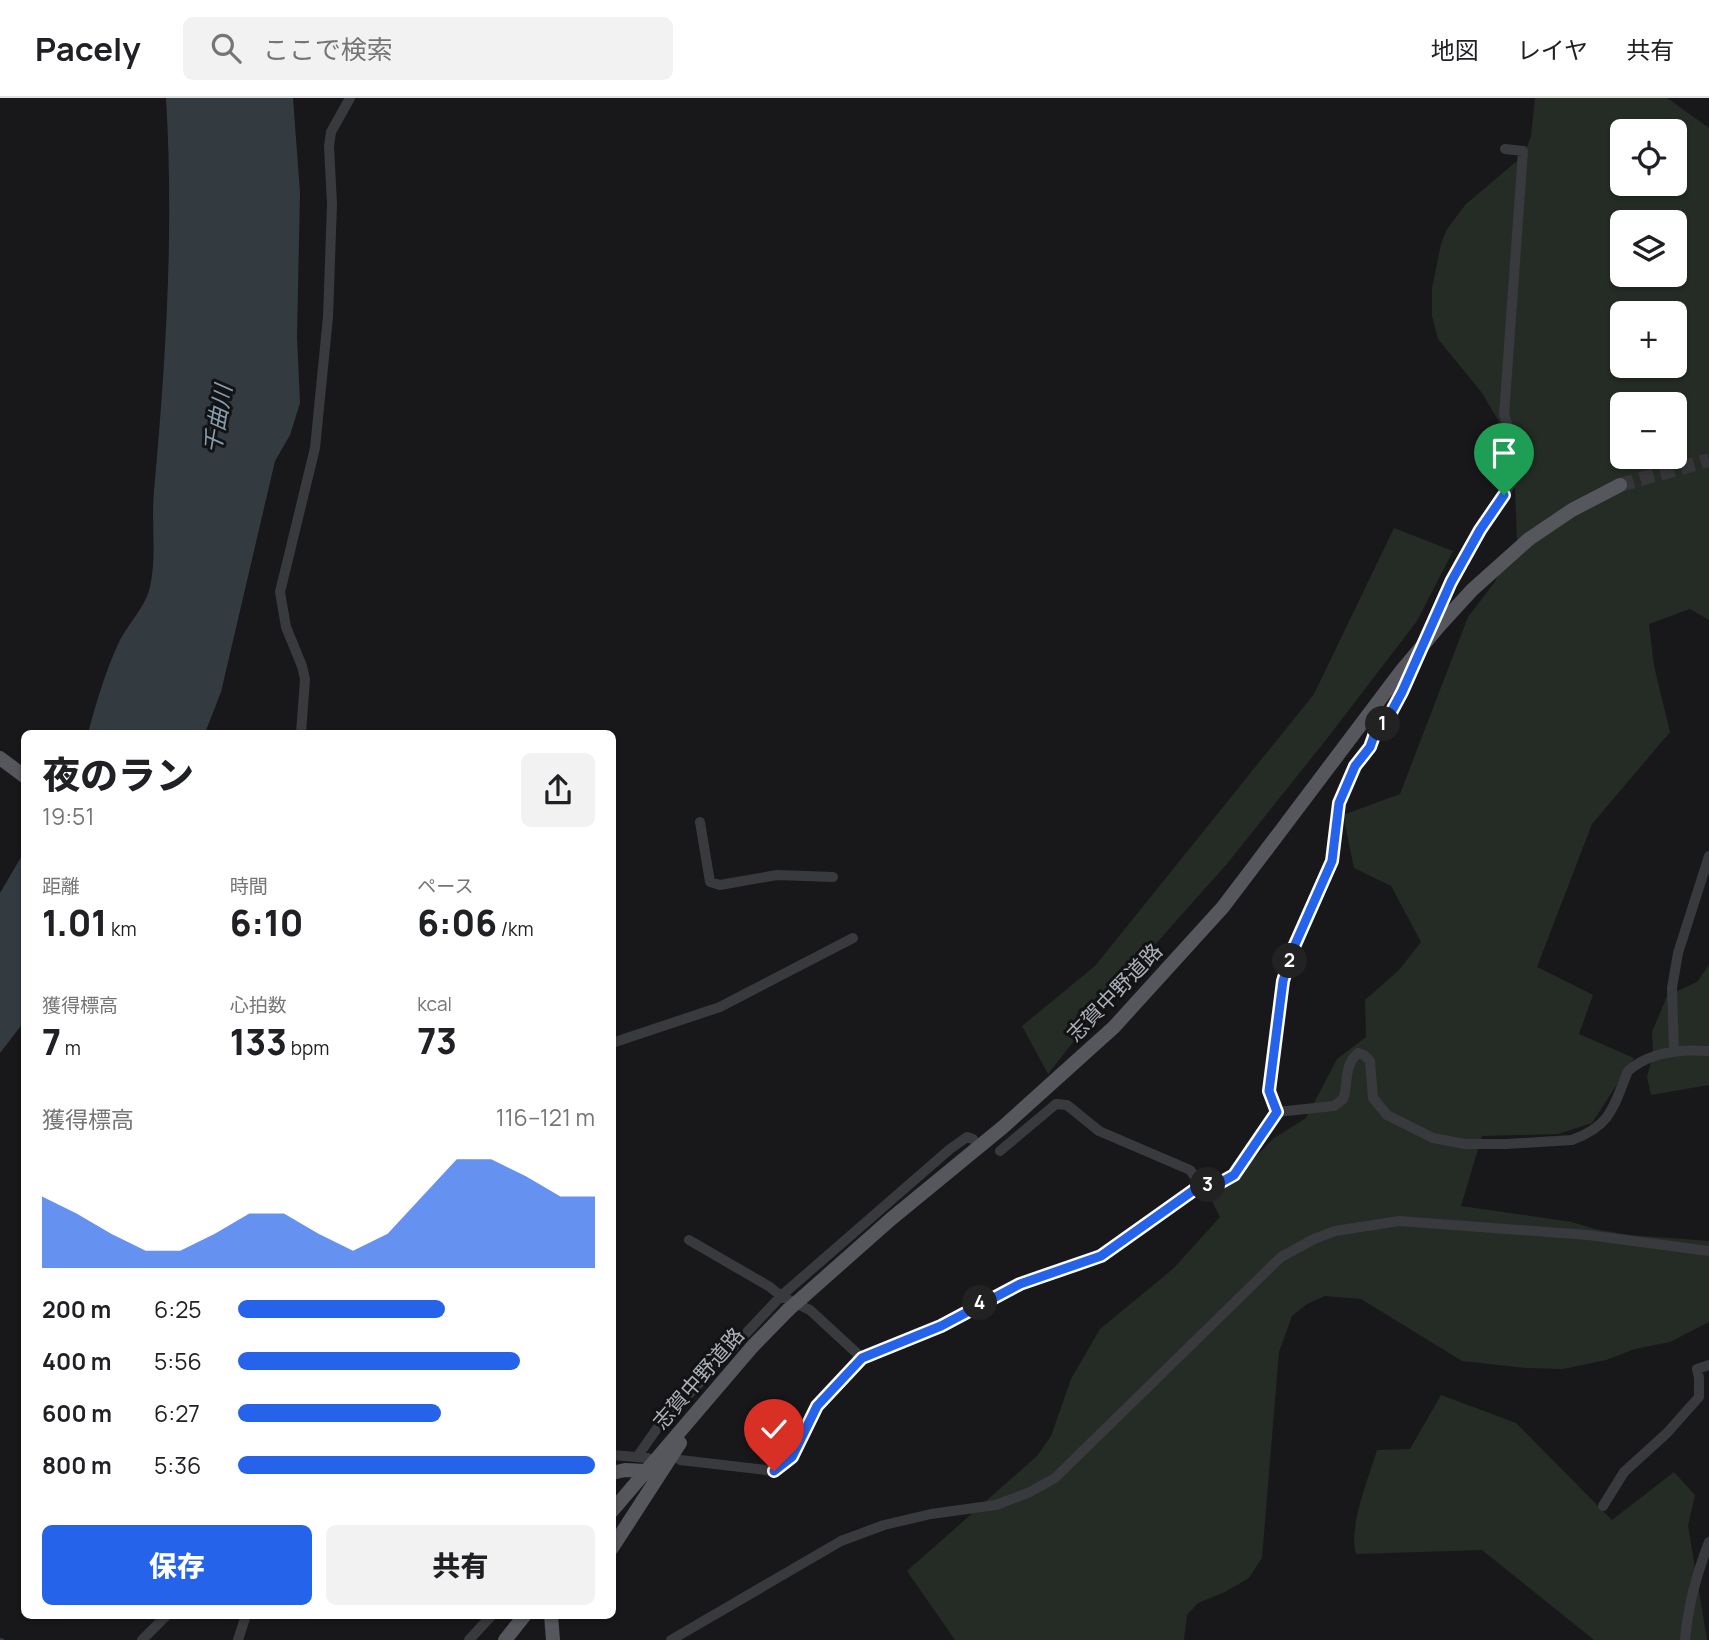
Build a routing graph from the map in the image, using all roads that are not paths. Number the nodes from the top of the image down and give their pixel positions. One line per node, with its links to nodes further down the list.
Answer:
1 (350, 98): 4 (street)
2 (1505, 149): 14 (street)
3 (1620, 485): 23 (main road, 志賀中野道路, bridge)
4 (301, 730)
5 (0, 758): 6 (main road)
6 (21, 774)
7 (700, 822): 9 (street)
8 (1709, 856): 12 (street)
9 (833, 877)
10 (853, 938): 11 (street)
11 (616, 1042)
12 (1674, 1051): 13 (street); 14 (street)
13 (1709, 1051)
14 (1277, 1112): 17 (street)
15 (973, 1139): 20 (street)
16 (1000, 1151): 17 (street)
17 (1201, 1185): 21 (street)
18 (689, 1240): 20 (street)
19 (1709, 1251): 42 (street)
20 (781, 1296): 21 (street); 26 (street)
21 (862, 1358): 25 (street)
22 (1709, 1365): 29 (street)
23 (704, 1403): 26 (main road, 志賀中野道路); 30 (main road)
24 (616, 1456): 26 (street)
25 (680, 1460)
26 (644, 1462): 27 (main road); 28 (main road, 志賀中野道路)
27 (616, 1472)
28 (616, 1505)
29 (1603, 1506)
30 (616, 1542)
31 (1709, 1542): 43 (street)
32 (163, 1619): 37 (street)
33 (245, 1619): 38 (street)
34 (488, 1619): 39 (street)
35 (522, 1619): 40 (main road)
36 (553, 1619): 41 (main road)
37 (142, 1640)
38 (238, 1640)
39 (469, 1640)
40 (505, 1640)
41 (554, 1640)
42 (671, 1640)
43 (1685, 1640)

